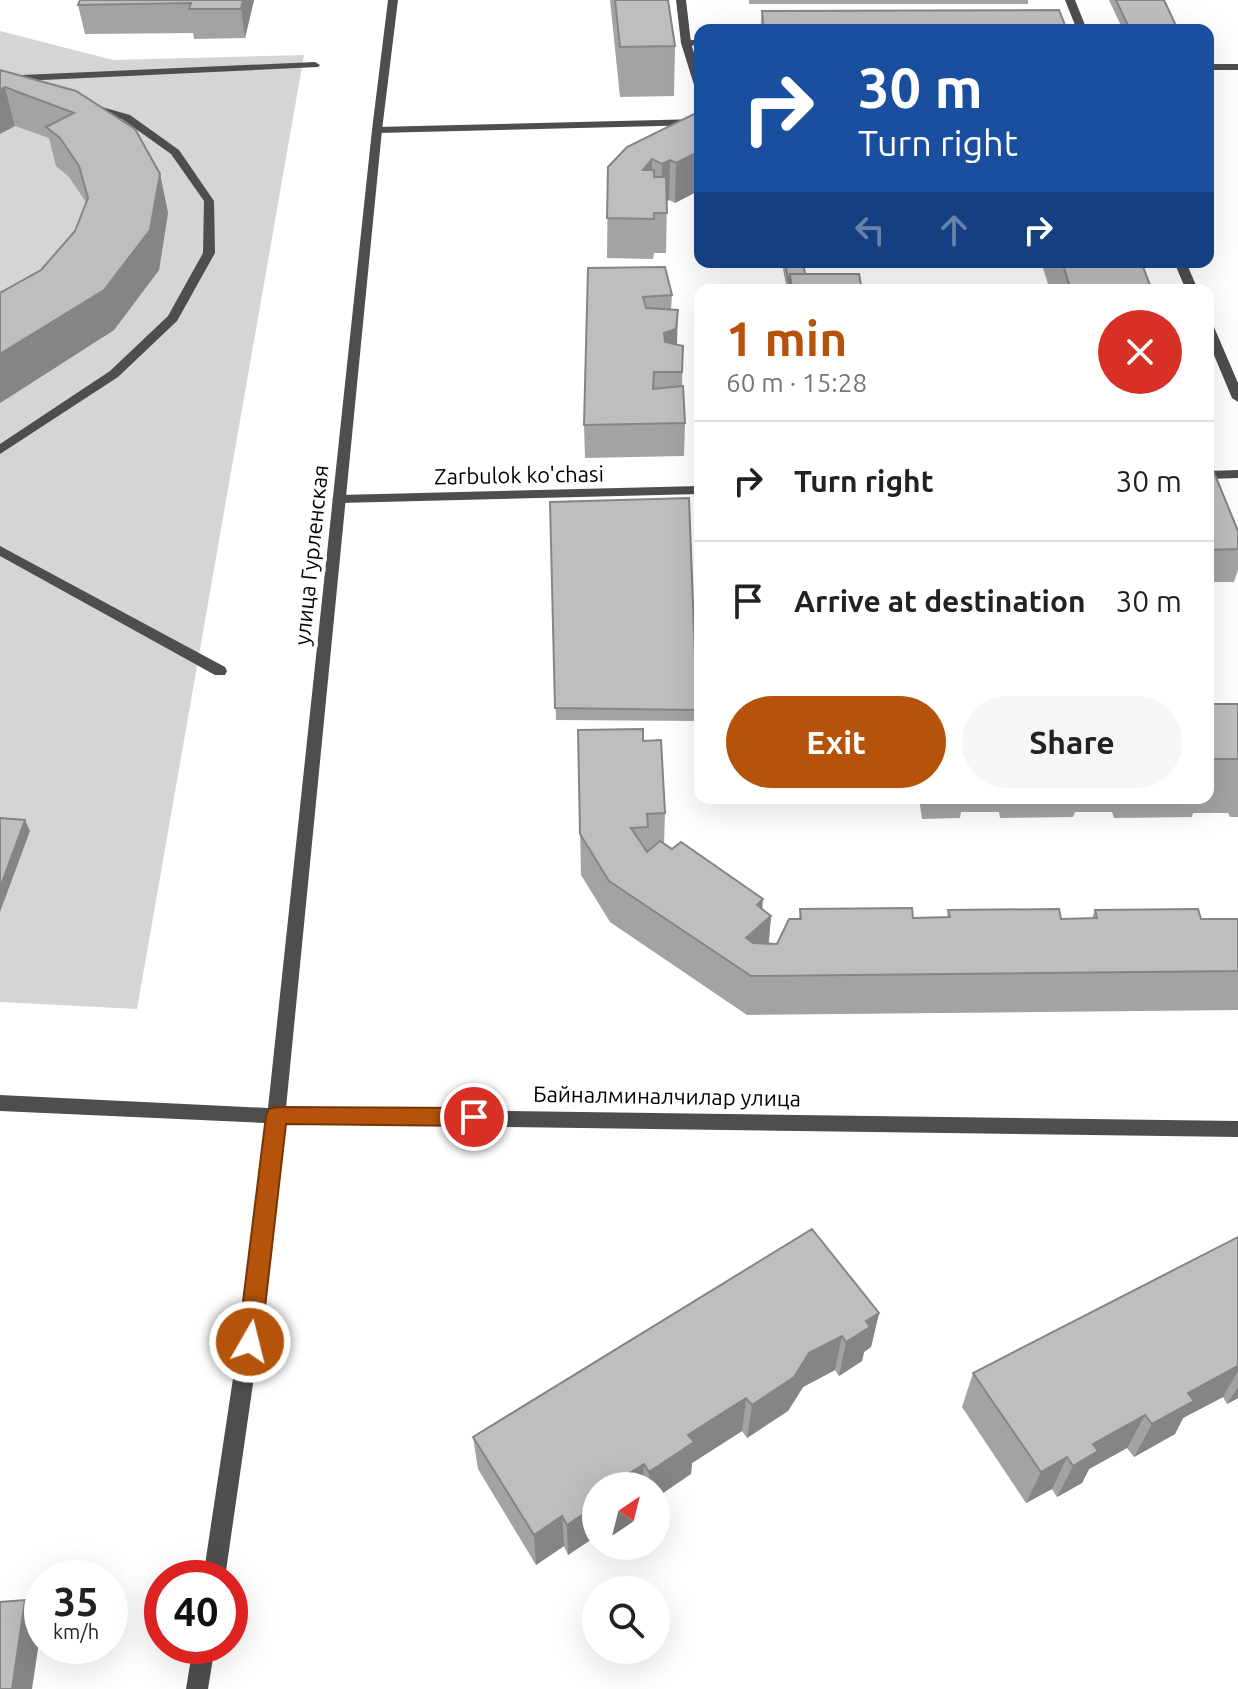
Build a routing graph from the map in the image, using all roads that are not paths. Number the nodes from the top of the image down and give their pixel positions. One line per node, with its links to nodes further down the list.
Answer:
1 (393, 0): 16 (street, улица Гурленская)
2 (681, 0): 5 (street)
3 (1070, 0): 4 (street)
4 (1080, 24)
5 (686, 43): 6 (street); 10 (street)
6 (694, 43)
7 (315, 65): 11 (street)
8 (1214, 67): 9 (street)
9 (1238, 67)
10 (694, 69)
11 (0, 79)
12 (0, 89): 13 (street)
13 (15, 91)
14 (72, 101): 19 (street)
15 (694, 122): 16 (street)
16 (377, 130): 23 (street, улица Гурленская)
17 (1214, 341): 18 (street)
18 (1238, 398)
19 (0, 450)
20 (1238, 474): 21 (street)
21 (1214, 475)
22 (694, 490): 23 (street, Zarbulok ko'chasi)
23 (339, 499): 27 (street, улица Гурленская)
24 (0, 550): 25 (street)
25 (220, 671)
26 (0, 1103): 27 (street, Байналминалчилар улица)
27 (276, 1116): 28 (street, Байналминалчилар улица); 29 (street, улица Гурленская)
28 (1238, 1129)
29 (217, 1560)
30 (201, 1664): 31 (street)
31 (197, 1689)

